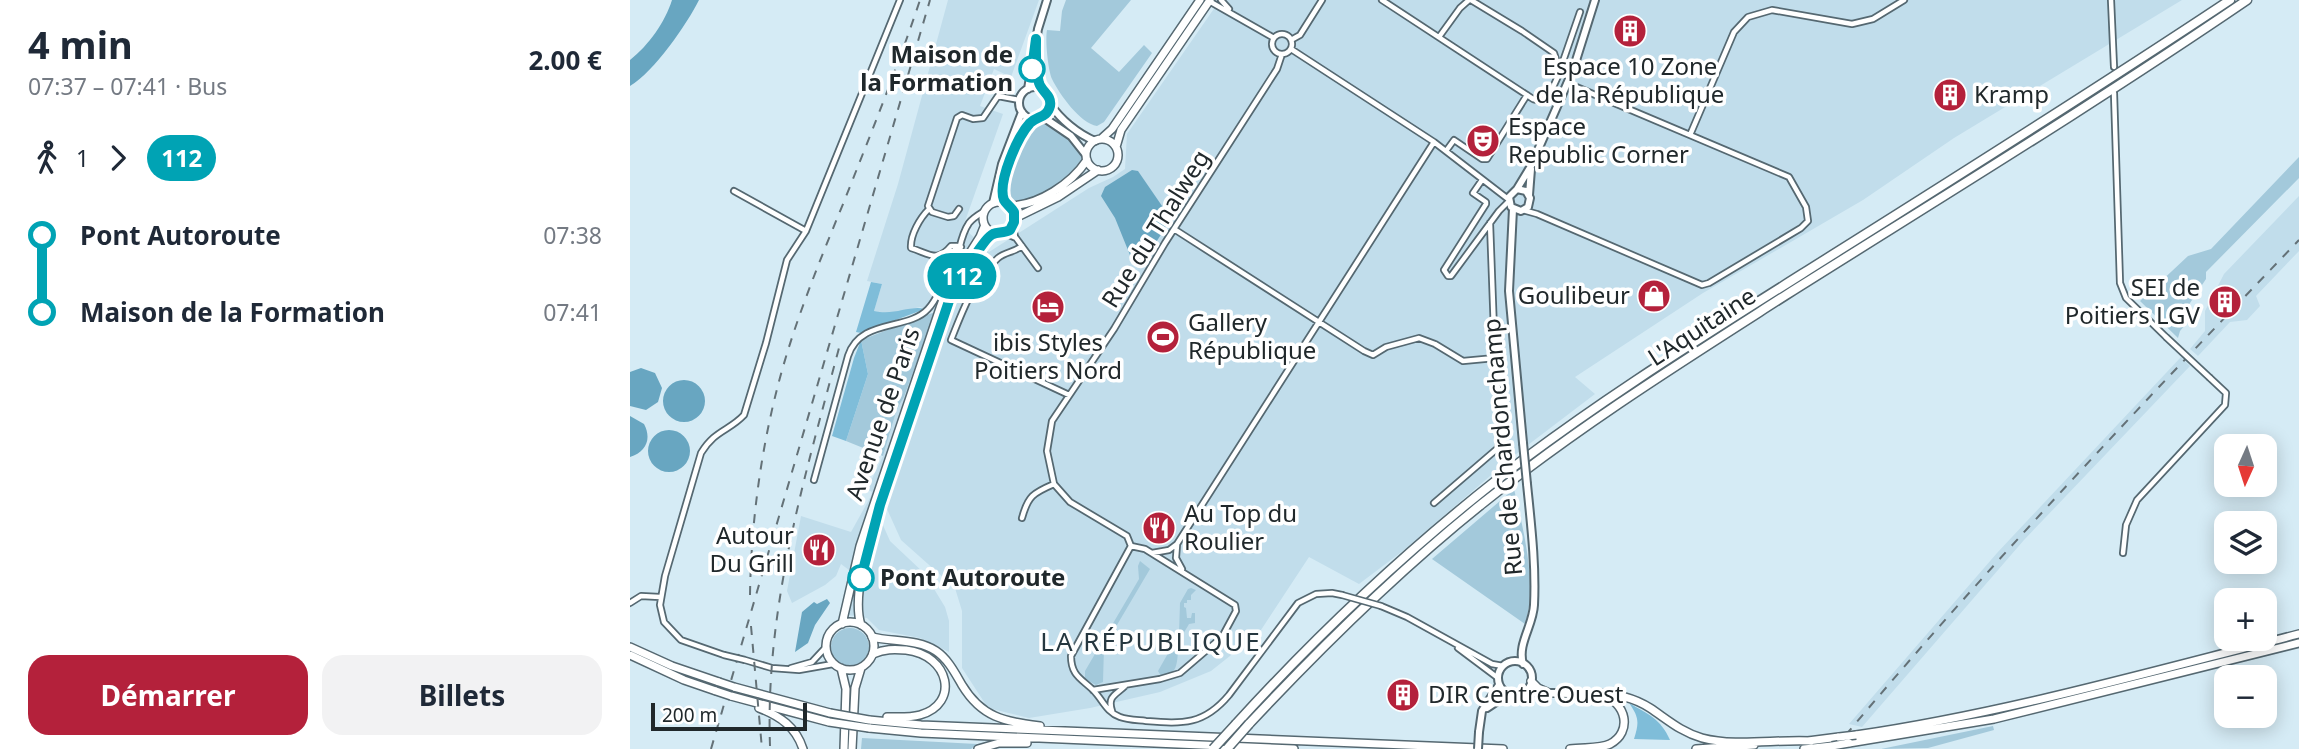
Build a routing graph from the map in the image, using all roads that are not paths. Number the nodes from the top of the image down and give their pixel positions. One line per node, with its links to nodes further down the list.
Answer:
1 (900, 0): 55 (street)
2 (1047, 0): 18 (main road)
3 (1199, 0): 34 (main road)
4 (1209, 0): 13 (street); 14 (main road)
5 (1322, 0): 19 (street)
6 (1382, 0): 16 (street)
7 (1470, 0): 16 (street); 23 (street)
8 (1595, 0): 24 (main road)
9 (1904, 0): 33 (street)
10 (2112, 0): 22 (street)
11 (2230, 0): 117 (highway, L'Aquitaine, bridge)
12 (2247, 0): 118 (highway, L'Aquitaine, bridge)
13 (1220, 2): 14 (street); 17 (street)
14 (1202, 12): 36 (main road)
15 (1580, 12): 23 (street)
16 (1440, 37): 28 (street)
17 (1274, 38): 19 (street); 21 (street)
18 (1036, 39): 25 (main road); 26 (main road)
19 (1291, 40): 20 (street)
20 (1291, 49): 21 (street); 35 (street)
21 (1282, 54): 54 (street, Rue du Thalweg)
22 (2114, 67)
23 (1560, 72): 28 (street)
24 (1567, 83): 33 (street); 39 (main road)
25 (1041, 88): 26 (main road); 30 (main road)
26 (1028, 89): 29 (main road)
27 (2114, 93): 75 (street, bridge)
28 (1527, 95): 37 (street)
29 (1019, 100): 31 (main road); 47 (street)
30 (1050, 104): 32 (main road); 34 (main road)
31 (1021, 111): 32 (main road); 44 (main road)
32 (1039, 118): 38 (main road); 45 (main road)
33 (1690, 135): 50 (street)
34 (1098, 140): 36 (main road); 38 (main road)
35 (1434, 142): 37 (street); 65 (street)
36 (1116, 147): 40 (main road)
37 (1446, 151): 41 (street)
38 (1087, 157): 40 (main road); 45 (main road)
39 (1531, 166): 43 (main road); 46 (main road)
40 (1098, 170): 51 (main road)
41 (1482, 180): 46 (street); 52 (street)
42 (734, 191): 55 (street)
43 (1530, 198): 46 (main road); 46 (main road); 50 (street)
44 (993, 203): 45 (main road); 49 (main road)
45 (1007, 204): 51 (main road)
46 (1515, 204): 50 (street); 52 (street); 83 (main road, Rue de Chardonchamp, bridge)
47 (929, 209): 48 (street); 59 (street)
48 (959, 209)
49 (983, 212): 53 (main road); 59 (street)
50 (1536, 214)
51 (1014, 222): 56 (main road); 58 (street)
52 (1490, 223): 66 (street)
53 (984, 227): 57 (main road); 62 (main road, Avenue de Paris)
54 (1174, 229): 65 (street); 67 (street, Rue du Thalweg)
55 (806, 231): 64 (street)
56 (1005, 233): 57 (main road); 58 (street)
57 (994, 234): 80 (main road, Avenue de Paris)
58 (1016, 238): 60 (street)
59 (960, 246): 62 (street); 68 (street)
60 (1022, 246): 61 (street); 67 (street)
61 (1038, 268)
62 (957, 273): 79 (main road, Avenue de Paris)
63 (766, 311): 64 (street)
64 (774, 313): 77 (street)
65 (1318, 322): 66 (street); 72 (street)
66 (1496, 358): 70 (street)
67 (1069, 395): 69 (street, Rue du Thalweg)
68 (814, 480)
69 (1054, 484): 71 (street); 73 (street)
70 (1434, 503)
71 (1022, 518)
72 (1177, 544): 74 (street); 76 (street)
73 (1131, 546): 74 (street); 99 (street)
74 (1152, 553): 76 (street)
75 (2123, 553)
76 (1184, 572): 98 (street)
77 (660, 597): 78 (street); 95 (street, bridge)
78 (630, 603)
79 (842, 624): 80 (main road); 87 (main road)
80 (861, 625): 82 (main road)
81 (2299, 634): 109 (main road, bridge)
82 (872, 637): 88 (main road); 108 (main road)
83 (1523, 643): 90 (main road); 91 (main road, Rue de Chardonchamp)
84 (2299, 643): 111 (main road)
85 (1455, 645): 93 (street); 97 (street); 106 (street, bridge)
86 (630, 647): 107 (main road, bridge)
87 (826, 648): 92 (main road); 95 (street)
88 (873, 654): 94 (main road); 107 (main road)
89 (630, 655): 104 (main road, bridge)
90 (1511, 662): 91 (main road); 93 (main road)
91 (1523, 664): 96 (main road)
92 (837, 666): 94 (main road); 95 (street); 114 (main road)
93 (1503, 666): 97 (main road)
94 (861, 668): 115 (main road)
95 (787, 669)
96 (1531, 681): 100 (main road); 101 (main road)
97 (1499, 682): 102 (main road); 105 (main road)
98 (1126, 685): 99 (street); 106 (street)
99 (1093, 690): 106 (street)
100 (1524, 692): 101 (main road); 102 (main road)
101 (1550, 693): 103 (main road)
102 (1508, 694): 105 (main road)
103 (1583, 694): 109 (main road); 122 (main road)
104 (732, 696): 107 (main road, bridge); 113 (main road)
105 (1482, 711): 120 (main road, bridge)
106 (1112, 712)
107 (870, 723): 108 (main road); 110 (main road)
108 (1124, 733): 121 (main road)
109 (1811, 741): 123 (main road)
110 (1151, 743): 116 (main road); 117 (main road); 119 (main road)
111 (1847, 745): 112 (main road, bridge)
112 (1833, 747): 124 (main road)
113 (803, 749)
114 (844, 749)
115 (852, 749)
116 (978, 749)
117 (1212, 749)
118 (1229, 749)
119 (1294, 749)
120 (1478, 749)
121 (1503, 749)
122 (1570, 749)
123 (1696, 749)
124 (1804, 749)

